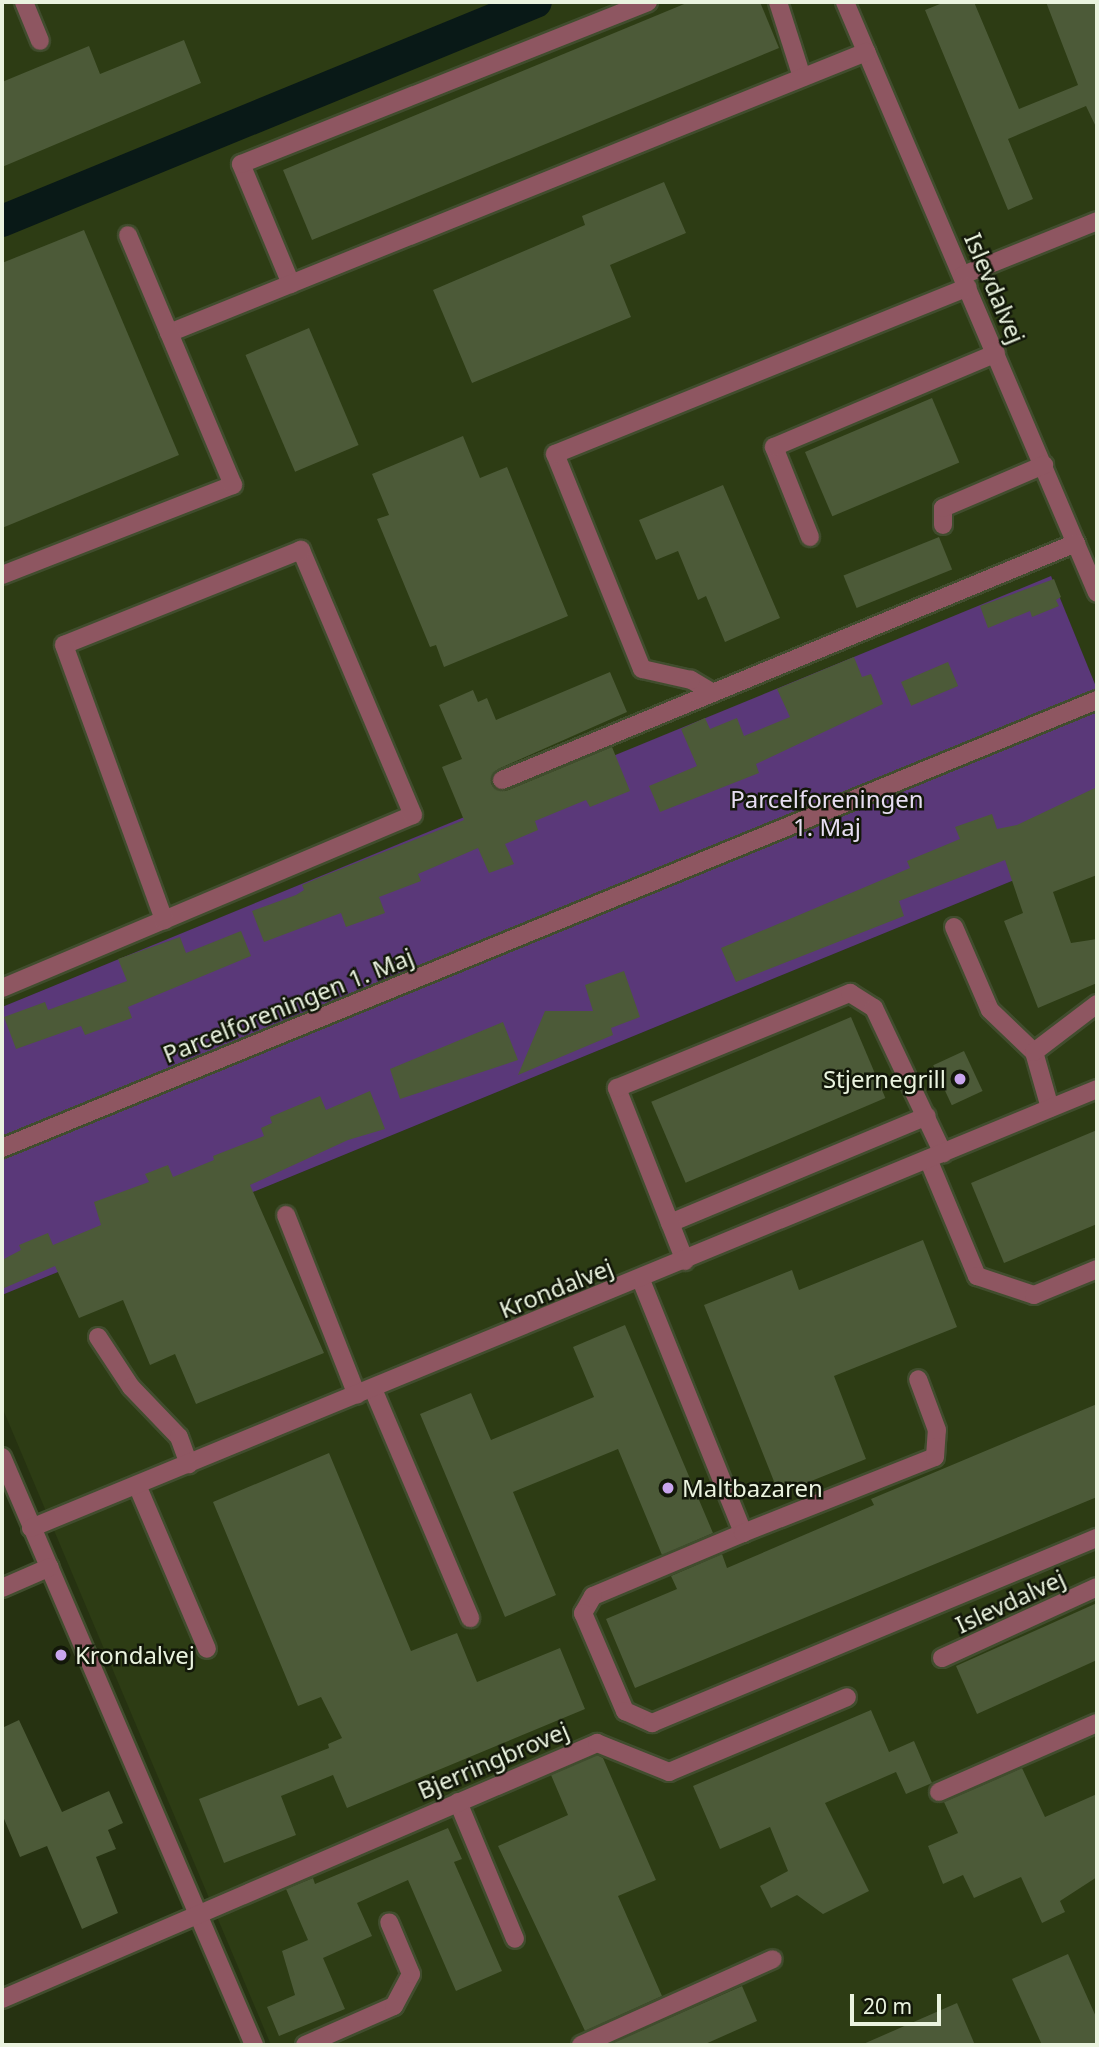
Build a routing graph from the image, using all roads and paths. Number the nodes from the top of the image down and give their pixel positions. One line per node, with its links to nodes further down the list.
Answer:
1 (24, 2): 5 (street)
2 (648, 2): 11 (street)
3 (778, 2): 7 (street)
4 (845, 2): 6 (street, Islevdalvej)
5 (40, 41)
6 (866, 52): 7 (street); 10 (street, Islevdalvej)
7 (802, 77): 11 (street)
8 (1097, 220): 10 (street)
9 (128, 235): 12 (street)
10 (965, 281): 13 (street, Islevdalvej); 20 (street)
11 (291, 284): 12 (street)
12 (169, 333): 18 (street)
13 (996, 353): 14 (street, Islevdalvej); 16 (street)
14 (1044, 465): 15 (street); 17 (street, Islevdalvej)
15 (943, 525)
16 (810, 537)
17 (1076, 543): 19 (street, Islevdalvej); 20 (street)
18 (2, 575)
19 (1097, 593)
20 (713, 693): 22 (street)
21 (1097, 700): 31 (street, Parcelforeningen 1. Maj)
22 (502, 780)
23 (164, 920): 23 (street); 25 (street)
24 (954, 927): 27 (street)
25 (2, 988)
26 (1097, 1004): 27 (street)
27 (1034, 1052): 29 (street)
28 (1097, 1089): 29 (street, Krondalvej)
29 (1050, 1108): 32 (street, Krondalvej)
30 (927, 1116): 32 (street); 34 (street); 34 (street)
31 (2, 1148)
32 (935, 1156): 35 (street, Krondalvej); 36 (street)
33 (286, 1215): 40 (street)
34 (670, 1223): 35 (street)
35 (685, 1261): 37 (street, Krondalvej)
36 (1097, 1269)
37 (641, 1279): 40 (street, Krondalvej); 45 (street)
38 (98, 1337): 42 (street)
39 (918, 1379): 45 (street)
40 (365, 1392): 42 (street, Krondalvej); 50 (street)
41 (2, 1457): 44 (street)
42 (189, 1464): 43 (street, Krondalvej)
43 (137, 1485): 44 (street, Krondalvej); 51 (street)
44 (31, 1528): 47 (street)
45 (743, 1532): 46 (street)
46 (1097, 1538)
47 (50, 1567): 49 (street); 57 (street)
48 (1097, 1587): 52 (street, Islevdalvej)
49 (2, 1588)
50 (470, 1618)
51 (207, 1649)
52 (942, 1658)
53 (847, 1697): 56 (street, Bjerringbrovej)
54 (1097, 1723): 55 (street)
55 (939, 1792)
56 (458, 1802): 57 (street, Bjerringbrovej); 59 (street)
57 (198, 1912): 61 (street, Bjerringbrovej); 62 (street)
58 (389, 1922): 63 (street)
59 (516, 1939)
60 (773, 1959): 64 (street)
61 (2, 1999)
62 (254, 2045)
63 (305, 2045)
64 (581, 2045)

